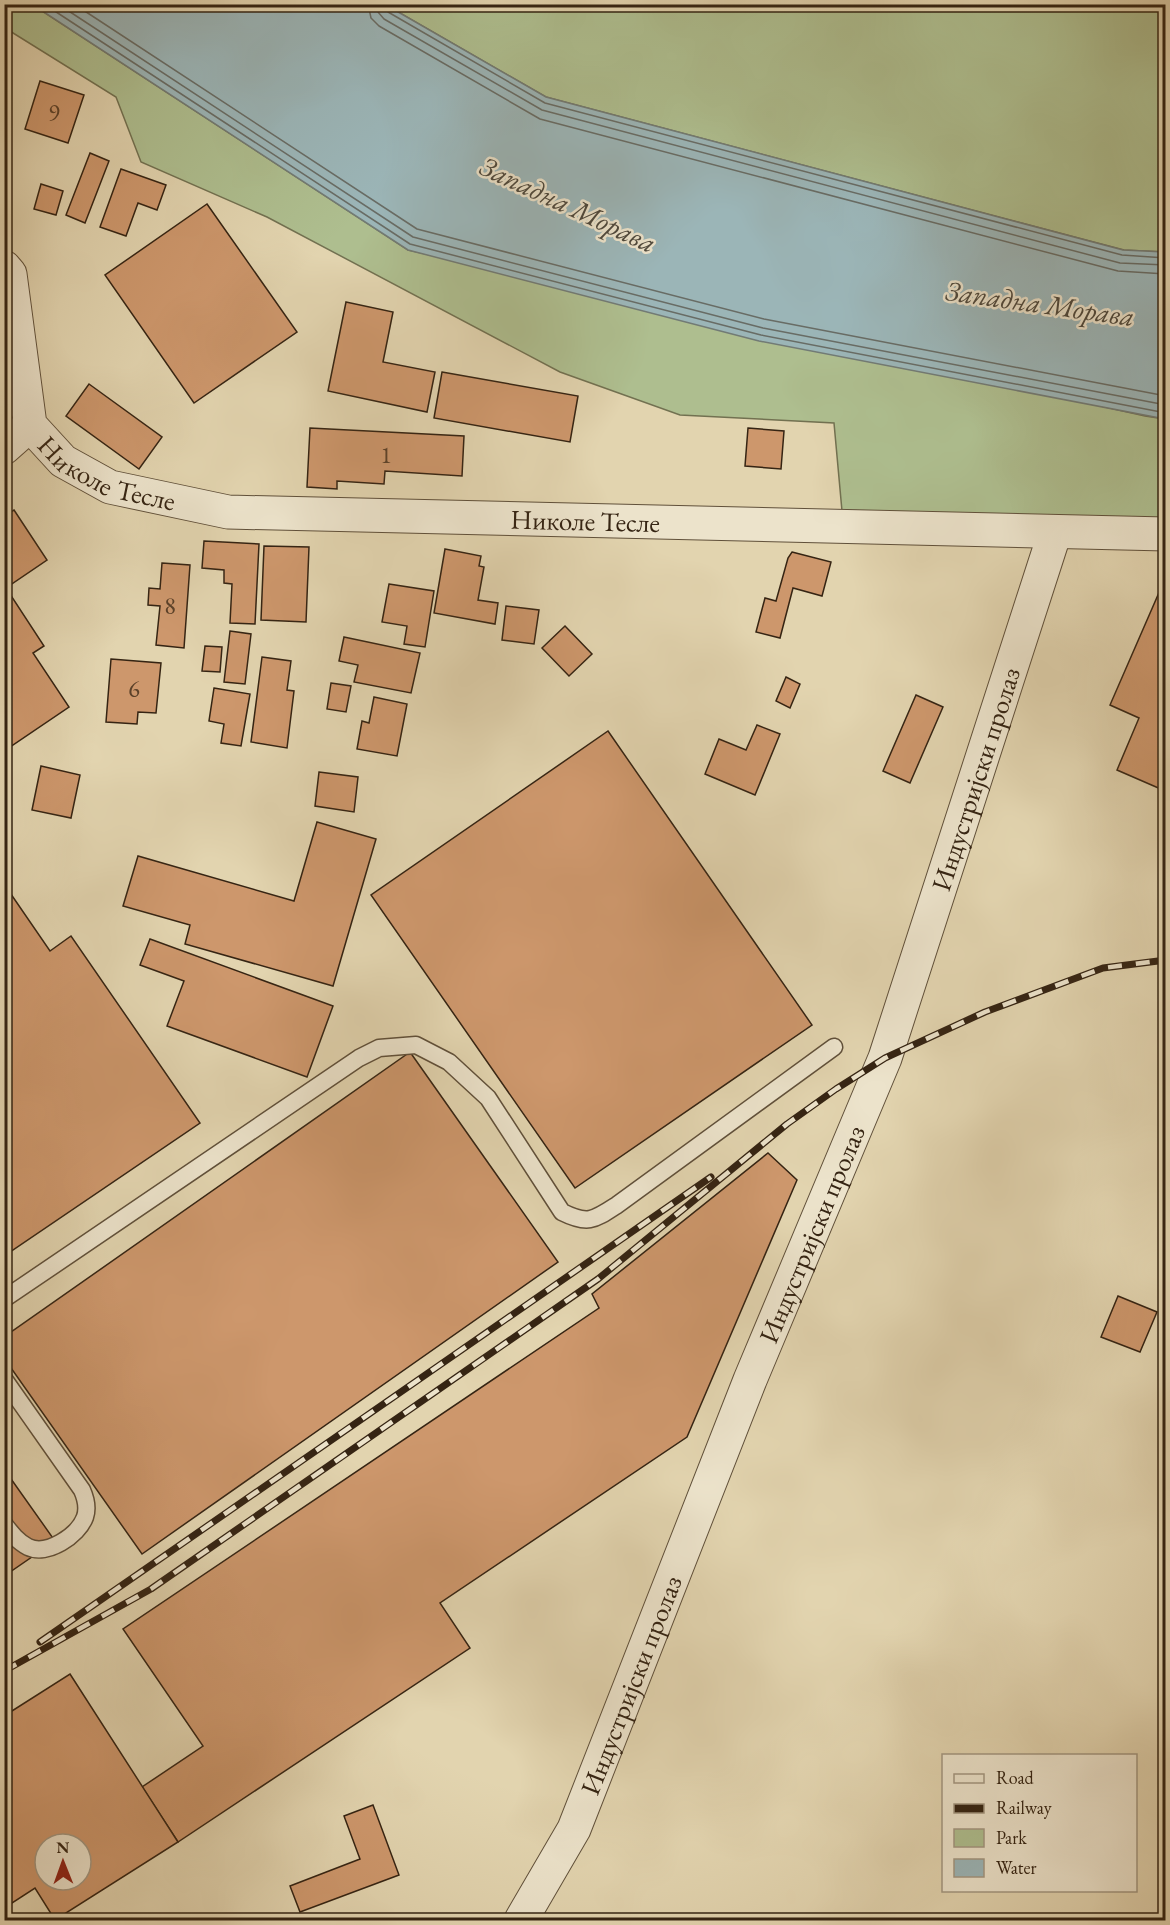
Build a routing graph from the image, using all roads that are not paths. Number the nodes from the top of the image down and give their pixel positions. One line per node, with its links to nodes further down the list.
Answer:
1 (4, 267): 2 (street)
2 (30, 425): 3 (street); 4 (street, Николе Тесле)
3 (4, 448)
4 (1055, 532): 5 (street, Николе Тесле); 10 (street, Индустријски пролаз)
5 (1166, 534)
6 (834, 1047): 7 (lane)
7 (4, 1299)
8 (4, 1379): 9 (lane)
9 (4, 1524)
10 (521, 1920)

